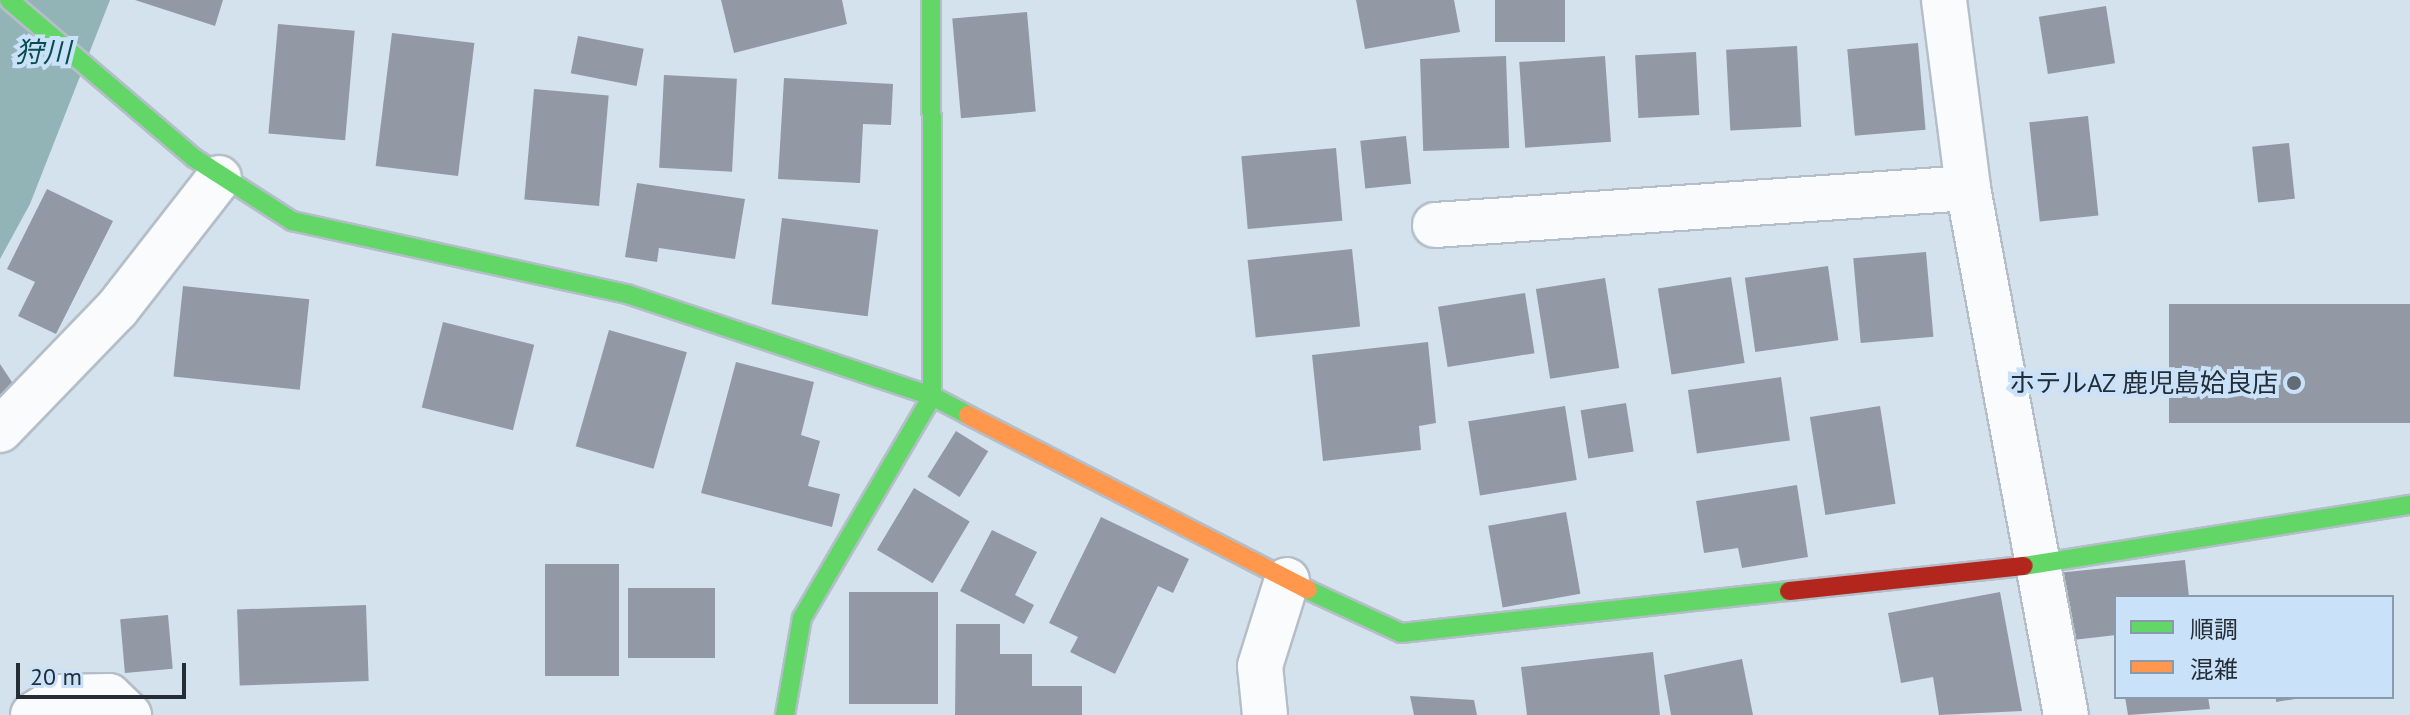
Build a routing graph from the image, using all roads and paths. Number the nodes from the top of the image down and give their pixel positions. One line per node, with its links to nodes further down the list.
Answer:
1 (9, 0): 4 (street)
2 (931, 0): 7 (street)
3 (1944, 0): 5 (street)
4 (219, 178): 7 (street); 8 (street)
5 (1968, 188): 6 (street); 10 (street)
6 (1435, 225)
7 (932, 396): 11 (street); 14 (street)
8 (0, 430)
9 (2410, 505): 10 (street)
10 (2035, 565): 11 (street); 16 (street)
11 (1287, 580): 15 (street)
12 (33, 715): 13 (street)
13 (129, 715)
14 (785, 715)
15 (1265, 715)
16 (2066, 715)

